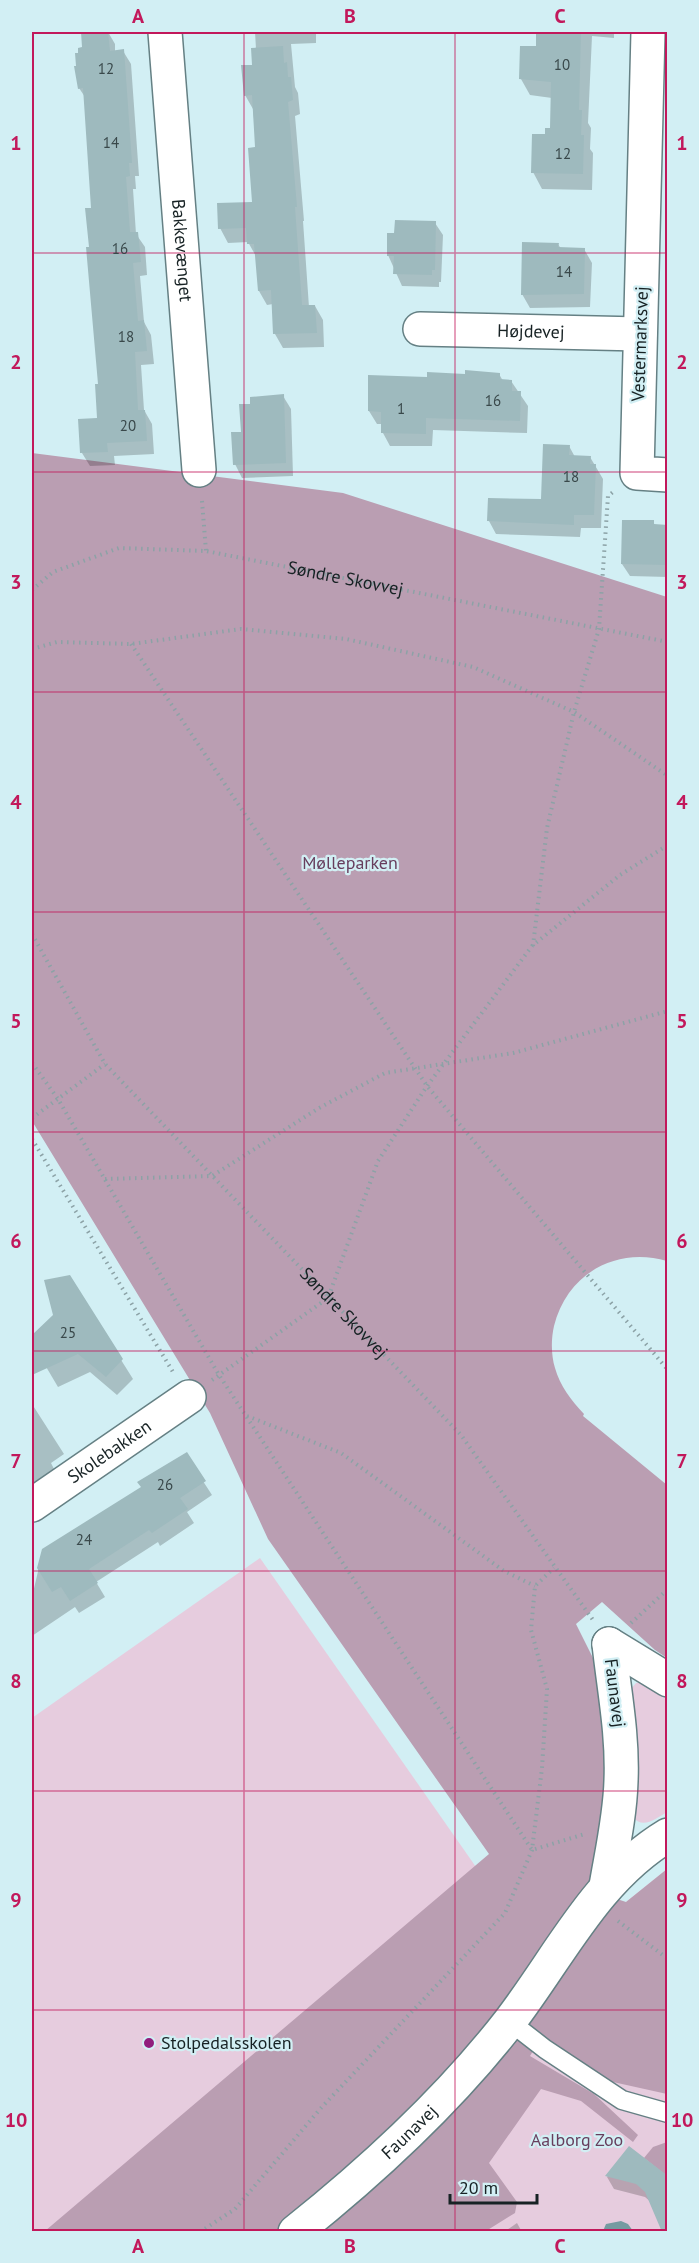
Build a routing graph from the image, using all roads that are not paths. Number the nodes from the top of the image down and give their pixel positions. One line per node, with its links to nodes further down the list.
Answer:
1 (165, 32): 6 (street, Bakkevænget)
2 (648, 32): 3 (street, Vestermarksvej)
3 (656, 185): 5 (street, Vestermarksvej)
4 (420, 329): 5 (street, Højdevej)
5 (640, 334): 7 (street, Vestermarksvej)
6 (199, 470)
7 (652, 474)
8 (189, 1397): 9 (street, Skolebakken)
9 (32, 1505)
10 (668, 1680): 12 (street, Faunavej)
11 (668, 1835): 12 (street, Faunavej)
12 (599, 1894): 13 (street, Faunavej)
13 (509, 2021): 14 (lane); 15 (street, Faunavej)
14 (668, 2113)
15 (295, 2232)

